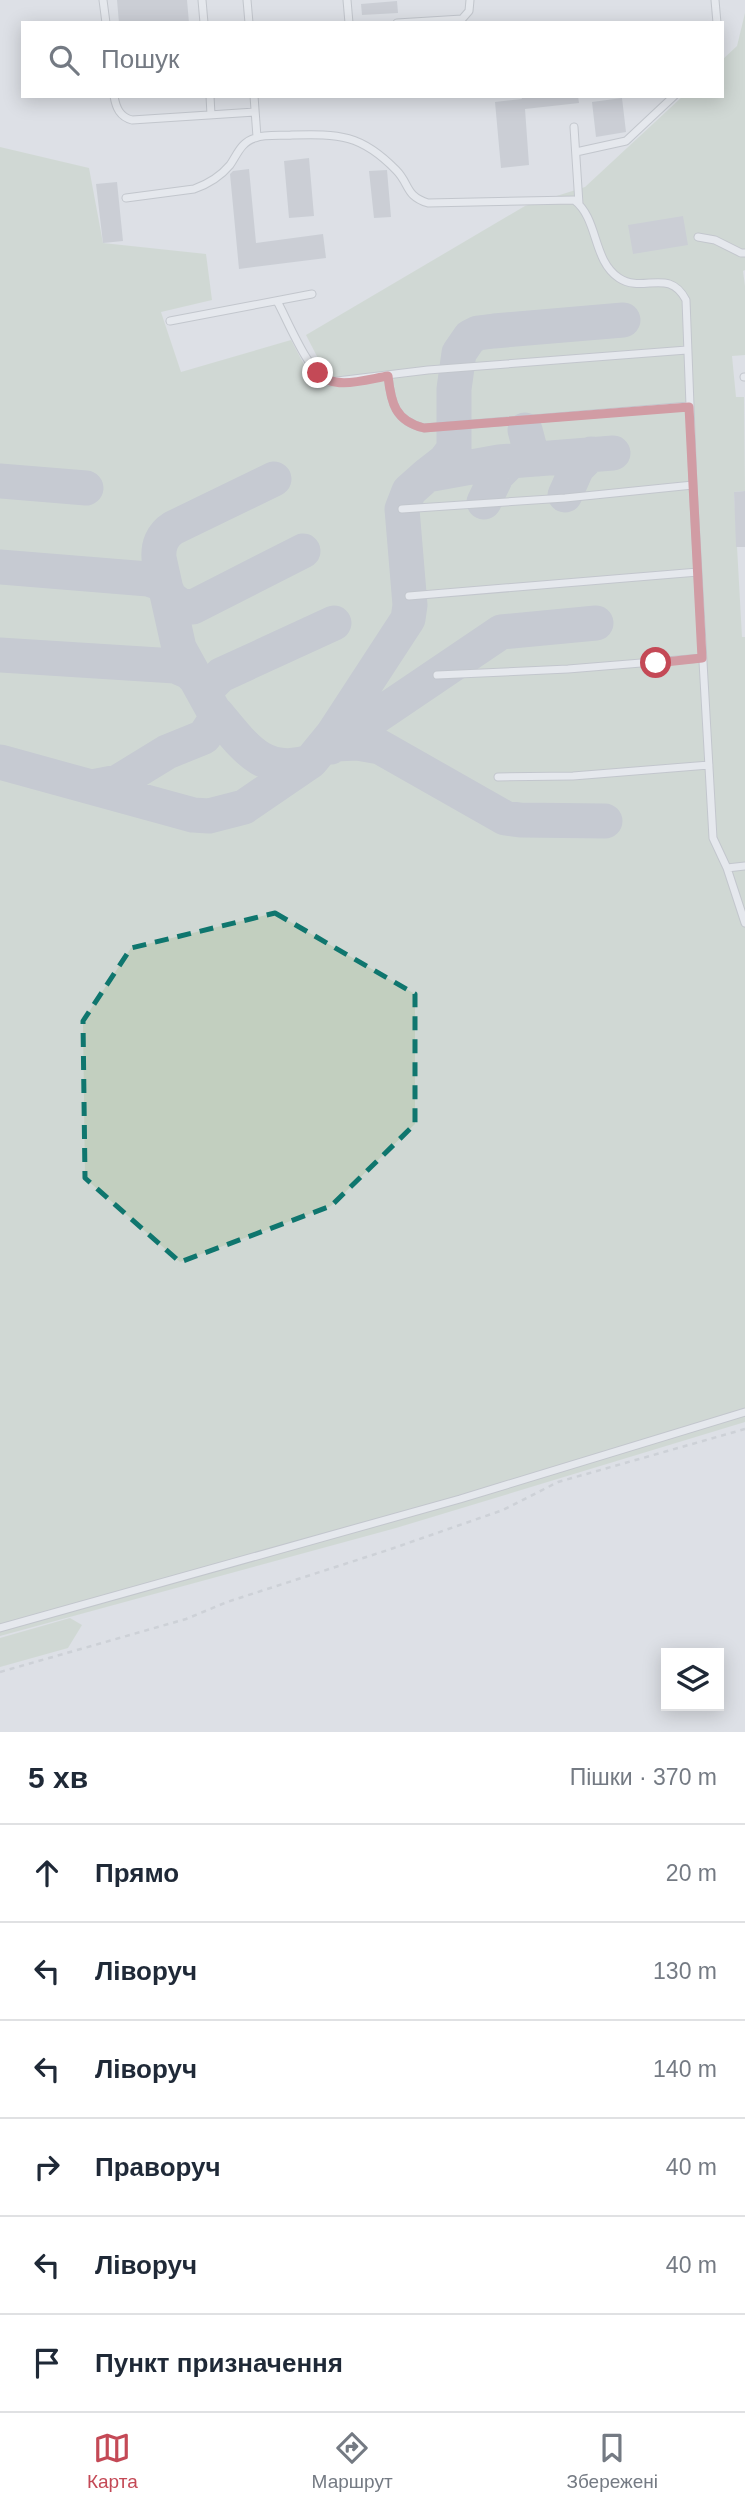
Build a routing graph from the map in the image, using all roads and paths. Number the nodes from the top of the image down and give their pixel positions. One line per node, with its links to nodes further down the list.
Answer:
1 (103, 0): 7 (lane)
2 (202, 0): 8 (lane)
3 (247, 0): 9 (lane)
4 (347, 0): 10 (lane)
5 (470, 0): 11 (lane)
6 (715, 0): 12 (lane)
7 (106, 21)
8 (204, 21)
9 (249, 21)
10 (349, 21)
11 (430, 21)
12 (717, 21)
13 (115, 98): 18 (lane)
14 (210, 98): 18 (lane)
15 (254, 98): 17 (lane)
16 (672, 98): 21 (lane)
17 (255, 112): 18 (lane); 20 (lane)
18 (211, 115)
19 (574, 127): 21 (lane)
20 (257, 137): 22 (lane); 23 (lane)
21 (576, 152): 23 (lane)
22 (126, 198)
23 (579, 204): 29 (lane)
24 (698, 237): 25 (lane)
25 (745, 253)
26 (312, 294): 27 (lane)
27 (277, 301): 28 (lane); 30 (lane)
28 (170, 321)
29 (687, 350): 30 (lane); 31 (lane)
30 (388, 376): 31 (lane)
31 (689, 407): 32 (lane)
32 (693, 485): 33 (lane); 34 (lane)
33 (402, 509)
34 (698, 572): 35 (lane); 36 (lane)
35 (409, 596)
36 (702, 658): 37 (lane); 38 (lane)
37 (437, 675)
38 (709, 765): 39 (lane); 41 (lane)
39 (498, 777)
40 (745, 866): 41 (lane)
41 (727, 868): 42 (lane)
42 (745, 923)
43 (745, 1412): 45 (lane)
44 (745, 1429): 46 (path)
45 (0, 1628)
46 (0, 1672)

